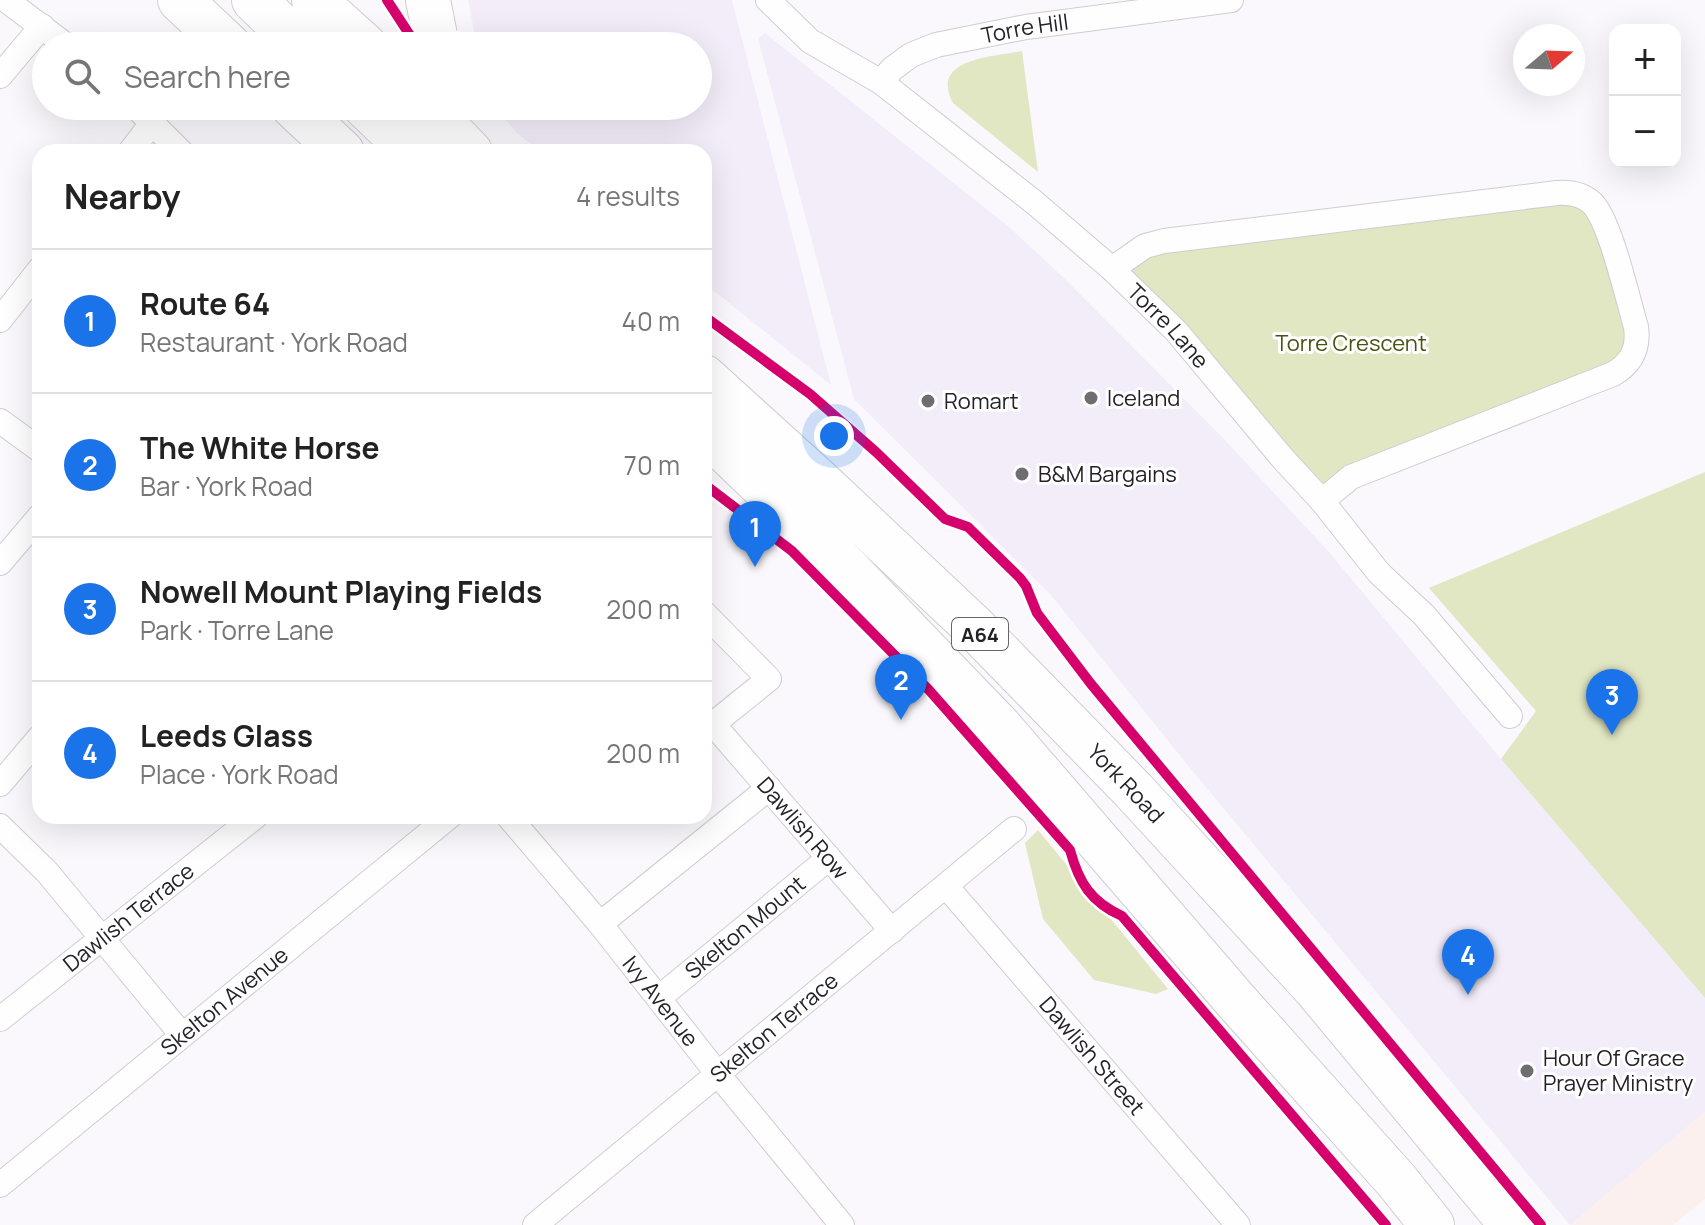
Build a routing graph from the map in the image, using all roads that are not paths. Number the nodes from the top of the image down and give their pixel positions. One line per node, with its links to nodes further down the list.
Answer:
1 (6, 0): 8 (street)
2 (180, 0): 11 (highway)
3 (254, 0): 12 (highway)
4 (314, 0): 13 (highway)
5 (428, 0): 14 (highway)
6 (768, 0): 17 (street, Torre Lane)
7 (1231, 0): 17 (street, Torre Hill)
8 (42, 26): 9 (street); 10 (street)
9 (37, 32)
10 (50, 32)
11 (214, 32)
12 (287, 32)
13 (349, 32)
14 (434, 32)
15 (32, 38): 16 (street)
16 (0, 76)
17 (881, 82): 28 (street, Torre Lane)
18 (149, 120): 22 (street)
19 (307, 120): 26 (highway)
20 (380, 120): 27 (highway)
21 (443, 120): 23 (highway)
22 (152, 123): 24 (street); 25 (street)
23 (460, 133)
24 (136, 144)
25 (173, 144)
26 (331, 144)
27 (405, 144)
28 (1112, 269): 36 (street, Torre Lane); 36 (street)
29 (32, 279): 30 (street)
30 (0, 320)
31 (712, 384): 64 (highway, York Road / A64)
32 (0, 421): 34 (street)
33 (712, 438): 38 (highway, A64)
34 (32, 444)
35 (712, 461): 38 (highway)
36 (1322, 501): 41 (street, Torre Lane)
37 (32, 525): 39 (street)
38 (836, 557): 63 (highway, A64)
39 (0, 563)
40 (712, 621): 44 (street, Dawlish Row)
41 (1510, 716)
42 (32, 746): 43 (street)
43 (0, 784)
44 (769, 788): 50 (street, Dawlish Row); 52 (street)
45 (246, 824): 54 (street, Dawlish Terrace)
46 (440, 824): 57 (street, Skelton Avenue)
47 (515, 824): 52 (street, Ivy Avenue)
48 (0, 826): 54 (street)
49 (1014, 829): 51 (street, Skelton Terrace)
50 (829, 858): 53 (street, Dawlish Row); 55 (street, Skelton Mount)
51 (946, 886): 53 (street, Skelton Terrace); 62 (street, Dawlish Street)
52 (600, 924): 55 (street, Ivy Avenue)
53 (892, 931): 58 (street, Skelton Terrace)
54 (102, 936): 56 (street, Dawlish Terrace); 57 (street)
55 (660, 997): 58 (street, Ivy Avenue)
56 (0, 1019)
57 (182, 1035): 59 (street, Skelton Avenue)
58 (717, 1073): 60 (street, Skelton Terrace); 61 (street, Ivy Avenue)
59 (0, 1185)
60 (535, 1225)
61 (842, 1225)
62 (1238, 1225)
63 (1432, 1225)
64 (1512, 1225)

